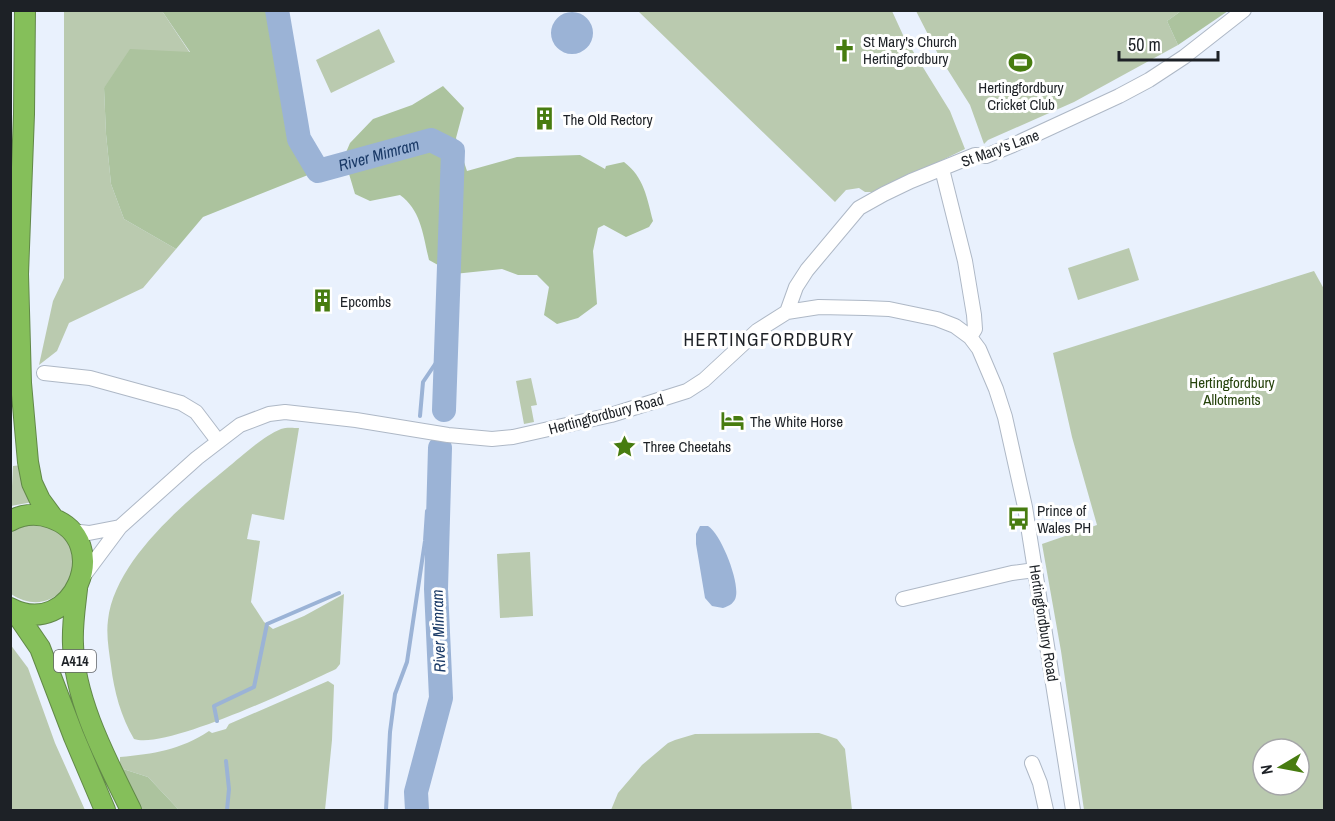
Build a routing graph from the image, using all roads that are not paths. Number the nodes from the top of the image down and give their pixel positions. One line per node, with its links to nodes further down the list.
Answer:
1 (25, 10): 8 (highway)
2 (1244, 10): 3 (street, St Mary's Lane)
3 (942, 169): 4 (street, St Mary's Lane); 5 (street)
4 (787, 312): 5 (street, Hertingfordbury Road); 7 (street, Hertingfordbury Road)
5 (970, 337): 12 (street, Hertingfordbury Road)
6 (44, 374): 7 (street)
7 (218, 441): 10 (street, Hertingfordbury Road)
8 (54, 519): 9 (highway); 11 (highway)
9 (10, 521)
10 (120, 527): 11 (street); 13 (street, Hertingfordbury Road)
11 (70, 531): 13 (highway)
12 (1035, 570): 14 (street); 20 (street, Hertingfordbury Road)
13 (79, 584): 15 (highway); 18 (highway, A414)
14 (903, 599)
15 (12, 609): 17 (highway, A414)
16 (1032, 763): 19 (street)
17 (105, 810)
18 (131, 810)
19 (1046, 810)
20 (1073, 810)

